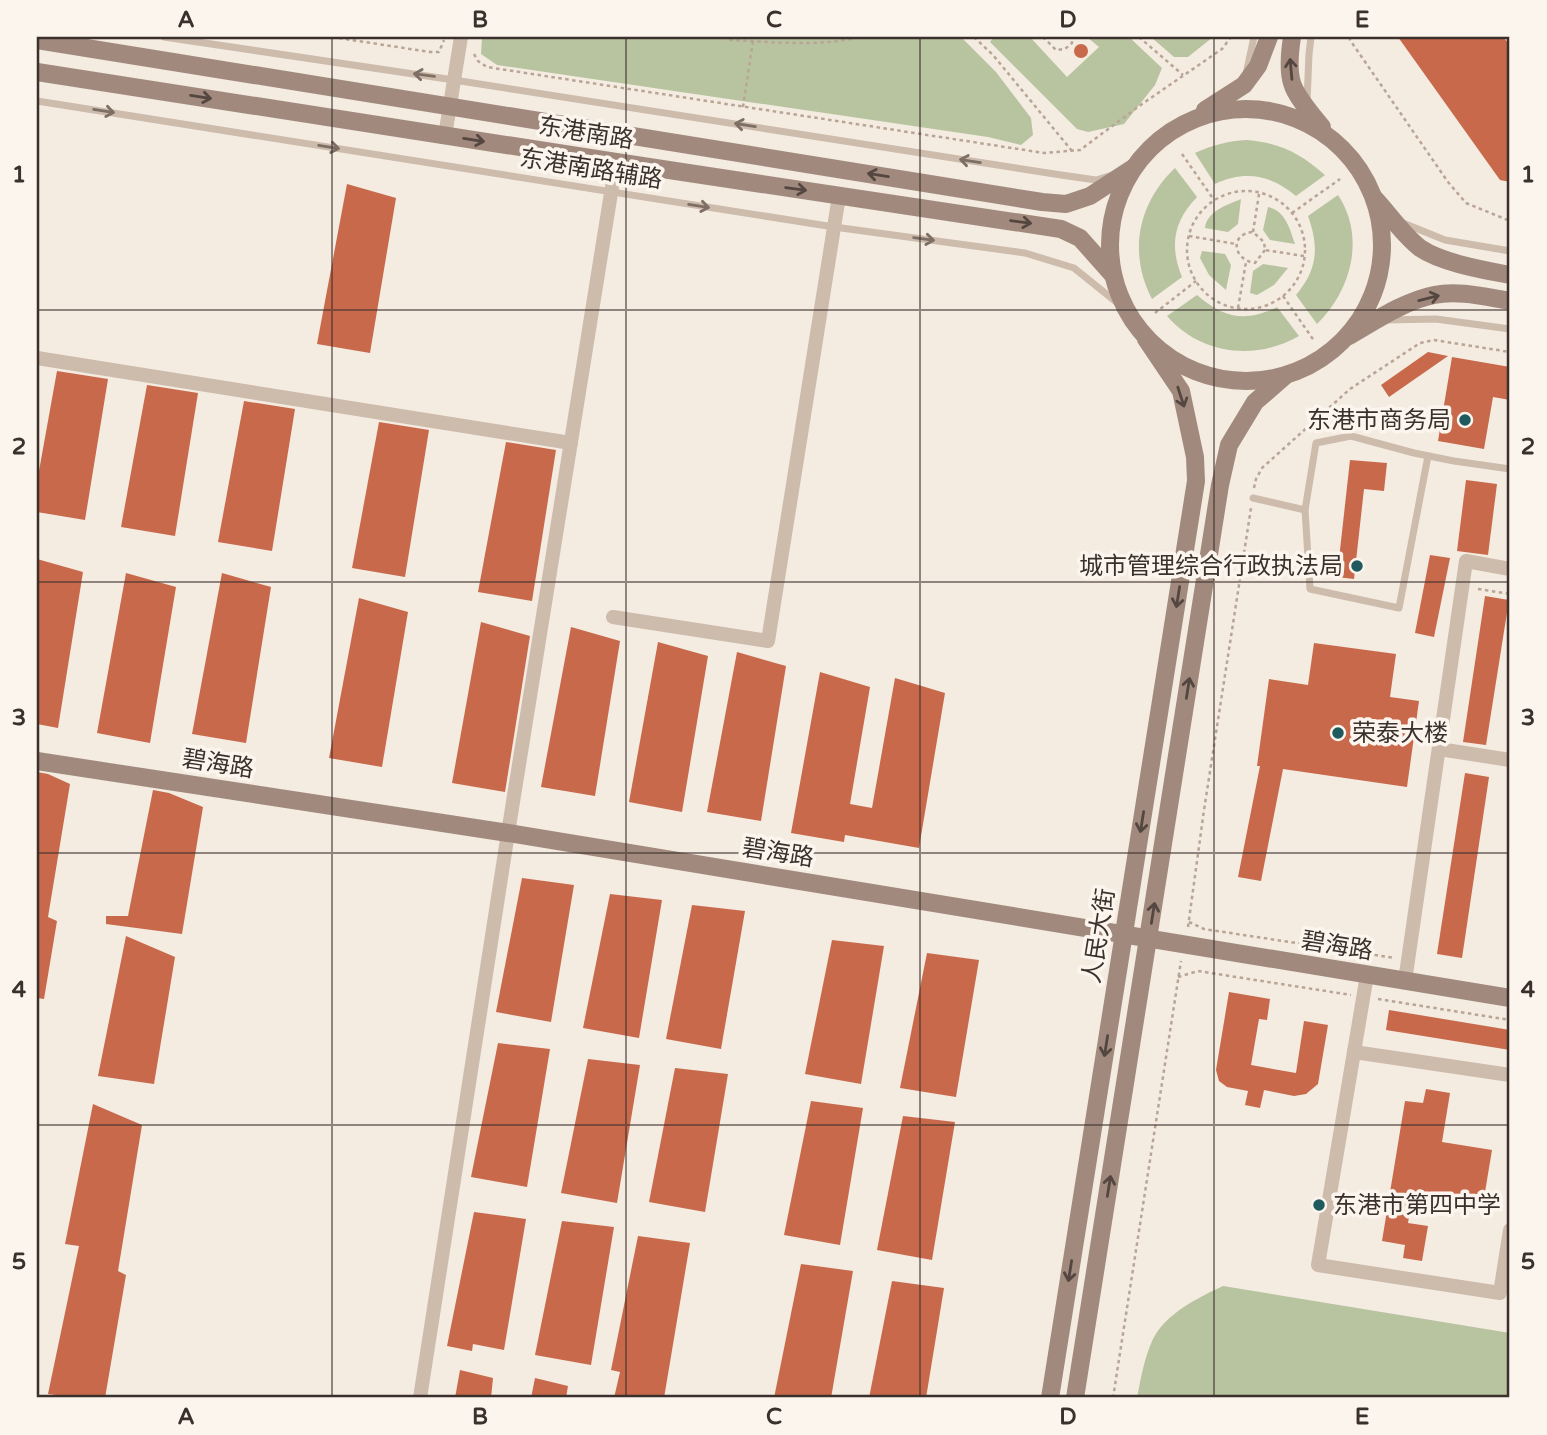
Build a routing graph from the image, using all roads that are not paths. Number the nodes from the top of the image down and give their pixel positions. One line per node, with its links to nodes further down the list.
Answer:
1 (164, 37): 9 (lane, one-way to 1)
2 (461, 37): 9 (street)
3 (1254, 37): 10 (lane)
4 (1269, 37): 10 (main road)
5 (1292, 37): 13 (main road, one-way to 5)
6 (1311, 37): 13 (lane)
7 (37, 40): 12 (main road, 东港南路)
8 (37, 72): 15 (main road, 东港南路, one-way to 15)
9 (454, 80): 12 (street); 18 (lane, one-way to 9)
10 (1244, 85): 14 (main road)
11 (37, 101): 19 (lane, 东港南路辅路, one-way to 19)
12 (450, 105): 15 (street); 18 (main road, 东港南路, one-way to 12)
13 (1307, 109): 16 (main road)
14 (1188, 121): 16 (main road); 18 (main road)
15 (445, 136): 17 (main road, 东港南路, one-way to 17)
16 (1330, 138): 21 (main road)
17 (615, 162): 19 (street); 20 (main road, 东港南路, one-way to 20)
18 (1133, 168): 25 (main road)
19 (611, 192): 23 (lane, 东港南路辅路, one-way to 23); 35 (street)
20 (839, 196): 23 (street); 25 (main road, 东港南路, one-way to 25)
21 (1373, 196): 22 (main road); 31 (main road)
22 (1393, 219): 24 (lane); 26 (main road)
23 (834, 227): 28 (lane, 东港南路辅路, one-way to 28); 41 (street)
24 (1510, 251)
25 (1112, 274): 28 (main road, 人民大街)
26 (1510, 275)
27 (1510, 301): 29 (main road, one-way to 27)
28 (1125, 309): 32 (main road, 人民大街)
29 (1377, 321): 30 (lane); 31 (main road)
30 (1510, 329)
31 (1346, 338): 34 (main road)
32 (1146, 339): 34 (main road); 46 (main road, 人民大街, one-way to 46)
33 (37, 358): 35 (street)
34 (1285, 376): 47 (main road, 人民大街, one-way to 34)
35 (570, 443): 45 (street)
36 (1428, 456): 37 (lane); 39 (lane); 39 (lane)
37 (1510, 469)
38 (1253, 498): 39 (lane)
39 (1305, 510)
40 (1510, 569): 42 (street)
41 (613, 617)
42 (1439, 749): 43 (street); 49 (street)
43 (1510, 760)
44 (37, 761): 45 (main road, 碧海路)
45 (508, 833): 46 (main road, 碧海路); 54 (street)
46 (1124, 935): 47 (main road, 碧海路); 55 (main road, 人民大街, one-way to 55)
47 (1148, 939): 48 (main road, 碧海路); 56 (main road, 人民大街, one-way to 47)
48 (1367, 975): 49 (main road, 碧海路); 51 (street)
49 (1405, 981): 50 (main road, 碧海路)
50 (1510, 998)
51 (1354, 1052): 52 (street); 53 (street)
52 (1510, 1075)
53 (1510, 1230)
54 (420, 1398)
55 (1050, 1398)
56 (1075, 1398)

